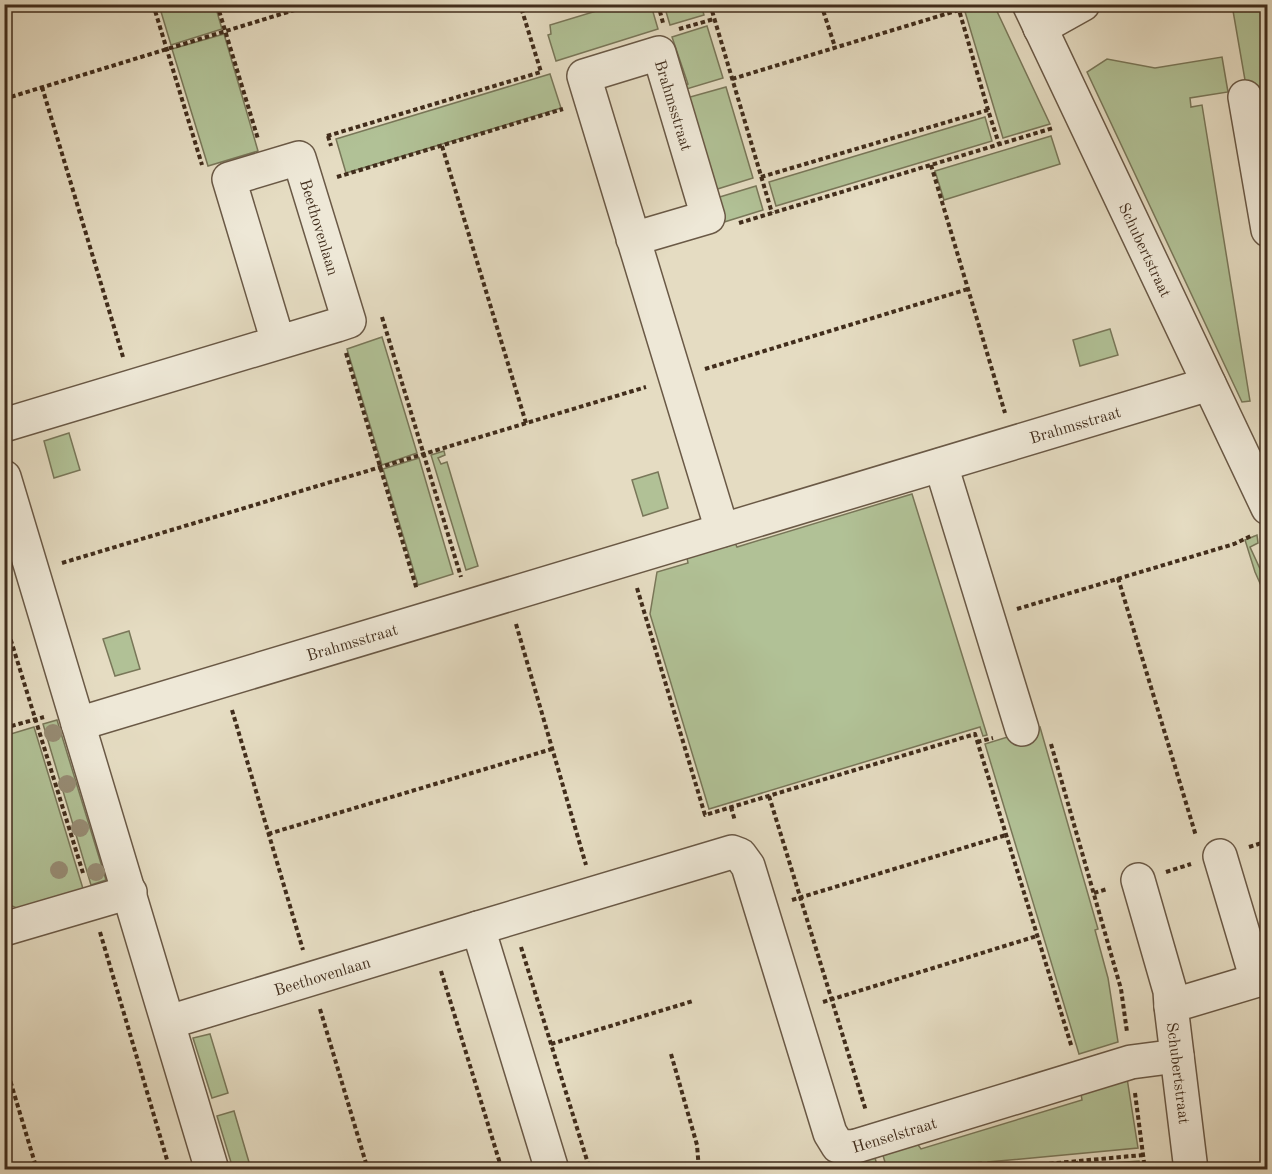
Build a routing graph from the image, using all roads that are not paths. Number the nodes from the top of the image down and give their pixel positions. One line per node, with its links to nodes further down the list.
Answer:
1 (1083, 4): 2 (street, Schubertstraat)
2 (1035, 16): 7 (street, Schubertstraat)
3 (1245, 97): 4 (street)
4 (1268, 230)
5 (633, 239): 5 (street, Brahmsstraat); 13 (street, Brahmsstraat)
6 (278, 342): 6 (street, Beethovenlaan); 8 (street)
7 (1209, 384): 9 (street, Brahmsstraat); 10 (street, Schubertstraat)
8 (4, 425)
9 (940, 465): 13 (street, Brahmsstraat); 15 (street)
10 (1258, 467): 12 (street, Schubertstraat)
11 (6, 485): 14 (street)
12 (1263, 520)
13 (722, 530): 14 (street, Brahmsstraat)
14 (75, 716): 19 (street)
15 (1022, 729)
16 (740, 855): 20 (street, Beethovenlaan); 25 (street, Henselstraat)
17 (1212, 858): 22 (street)
18 (1138, 880): 23 (street)
19 (130, 892): 21 (street); 24 (street)
20 (478, 928): 24 (street, Beethovenlaan); 27 (street)
21 (4, 929)
22 (1262, 978): 23 (street, Schubertstraat)
23 (1171, 1006): 25 (street, Schubertstraat)
24 (169, 1022): 26 (street)
25 (1177, 1056): 28 (street, Schubertstraat)
26 (212, 1170)
27 (552, 1170)
28 (1191, 1170)

